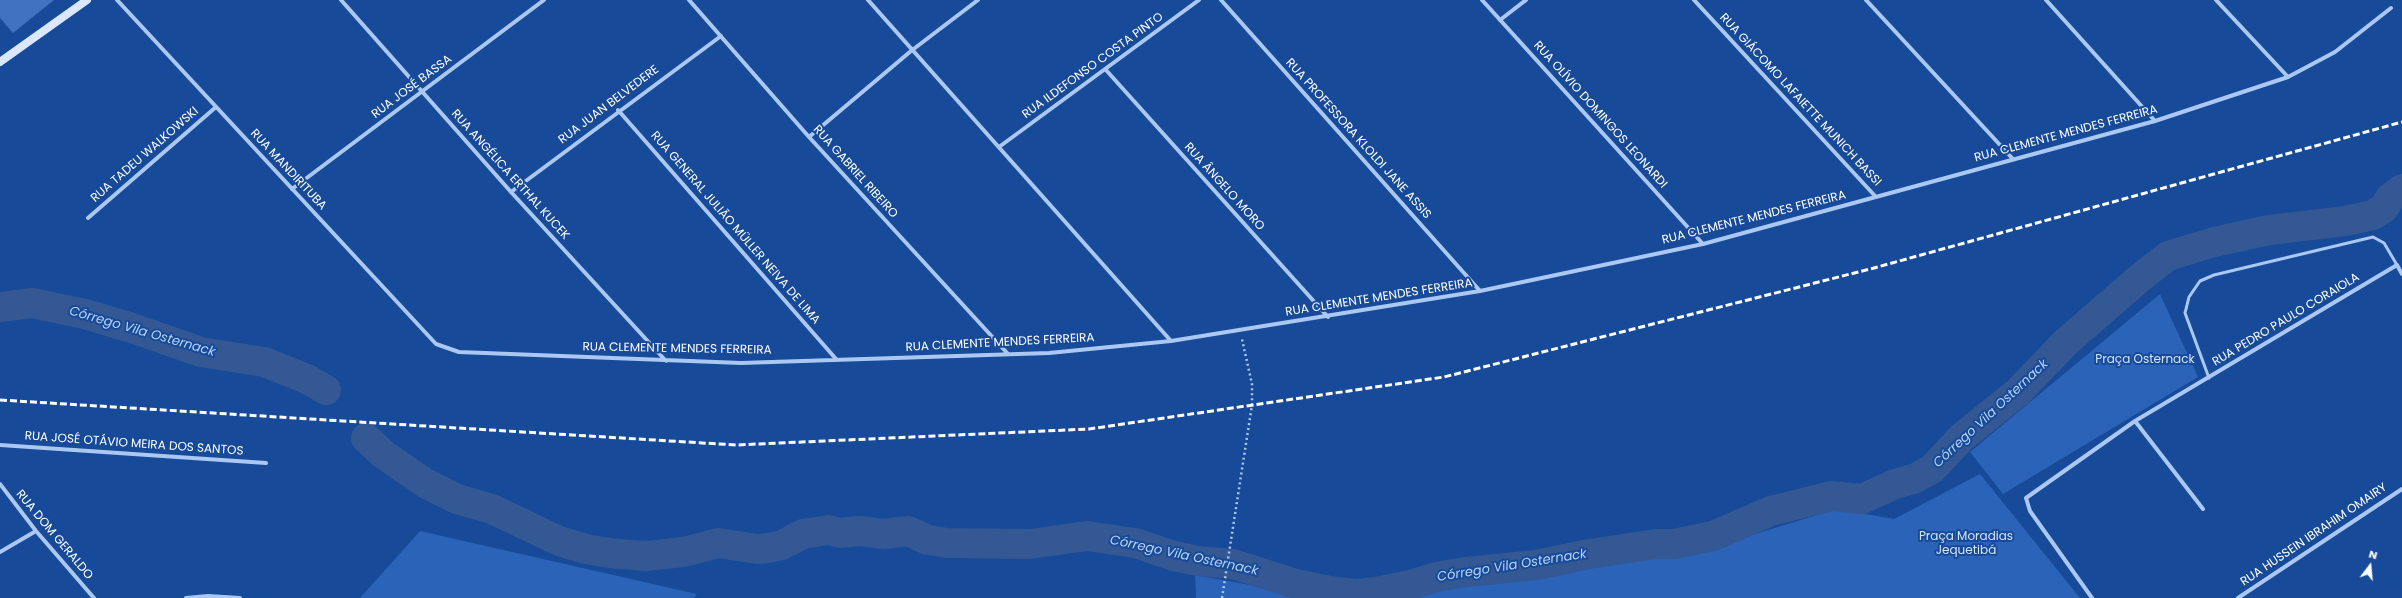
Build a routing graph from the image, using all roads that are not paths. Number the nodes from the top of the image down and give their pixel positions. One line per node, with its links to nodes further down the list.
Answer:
1 (87, 0): 20 (street)
2 (117, 0): 24 (street, RUA MANDIRITUBA)
3 (341, 0): 23 (street, RUA ANGÉLICA ERTHAL KUCEK)
4 (544, 0): 23 (street, RUA JOSÉ BASSA)
5 (690, 0): 18 (street, RUA GABRIEL RIBEIRO)
6 (868, 0): 19 (street)
7 (978, 0): 19 (street)
8 (1199, 0): 21 (street, RUA ILDEFONSO COSTA PINTO)
9 (1221, 0): 37 (street, RUA PROFESSORA KLOLDI JANE ASSIS)
10 (1482, 0): 17 (street, RUA OLÍVIO DOMINGOS LEONARDI)
11 (1526, 0): 17 (street)
12 (1694, 0): 32 (street, RUA GIÁCOMO LAFAIETTE MUNICH BASSI)
13 (1866, 0): 29 (street)
14 (2046, 0): 26 (street)
15 (2216, 0): 22 (street)
16 (2391, 8): 22 (street, RUA CLEMENTE MENDES FERREIRA)
17 (1500, 20): 34 (street, RUA OLÍVIO DOMINGOS LEONARDI)
18 (720, 36): 25 (street, RUA JUAN BELVEDERE); 27 (street, RUA GABRIEL RIBEIRO)
19 (911, 51): 27 (street); 28 (street)
20 (0, 62)
21 (1106, 70): 28 (street, RUA ILDEFONSO COSTA PINTO); 38 (street, RUA ÂNGELO MORO)
22 (2288, 77): 26 (street, RUA CLEMENTE MENDES FERREIRA)
23 (422, 92): 30 (street, RUA JOSÉ BASSA); 31 (street, RUA ANGÉLICA ERTHAL KUCEK)
24 (216, 107): 30 (street, RUA MANDIRITUBA); 33 (street, RUA TADEU WALKOWSKI)
25 (618, 110): 31 (street, RUA JUAN BELVEDERE); 42 (street, RUA GENERAL JULIÃO MÜLLER NEIVA DE LIMA)
26 (2154, 121): 29 (street, RUA CLEMENTE MENDES FERREIRA)
27 (809, 137): 41 (street, RUA GABRIEL RIBEIRO)
28 (999, 147): 39 (street)
29 (2013, 159): 32 (street, RUA CLEMENTE MENDES FERREIRA)
30 (292, 189): 40 (street, RUA MANDIRITUBA)
31 (511, 192): 43 (street, RUA ANGÉLICA ERTHAL KUCEK)
32 (1876, 197): 34 (street, RUA CLEMENTE MENDES FERREIRA)
33 (88, 218)
34 (1703, 244): 37 (street, RUA CLEMENTE MENDES FERREIRA)
35 (2397, 265): 36 (street); 44 (street, RUA PEDRO PAULO CORAIOLA); 44 (lane)
36 (2402, 274)
37 (1480, 291): 38 (street, RUA CLEMENTE MENDES FERREIRA)
38 (1328, 317): 39 (street, RUA CLEMENTE MENDES FERREIRA)
39 (1171, 342): 41 (street, RUA CLEMENTE MENDES FERREIRA)
40 (447, 350): 43 (street, RUA CLEMENTE MENDES FERREIRA)
41 (1008, 354): 42 (street, RUA CLEMENTE MENDES FERREIRA)
42 (836, 359): 43 (street, RUA CLEMENTE MENDES FERREIRA)
43 (666, 361)
44 (2209, 378): 45 (street, RUA PEDRO PAULO CORAIOLA)
45 (2135, 422): 50 (street); 56 (street, RUA PEDRO PAULO CORAIOLA)
46 (0, 445): 47 (street, RUA JOSÉ OTÁVIO MEIRA DOS SANTOS)
47 (266, 463)
48 (0, 484): 51 (street, RUA DOM GERALDO)
49 (2402, 489): 57 (street, RUA HUSSEIN IBRAHIM OMAIRY)
50 (2203, 509)
51 (36, 531): 52 (street); 53 (street, RUA DOM GERALDO)
52 (0, 552)
53 (94, 598)
54 (186, 598): 55 (street)
55 (240, 598)
56 (2092, 598)
57 (2238, 598)

